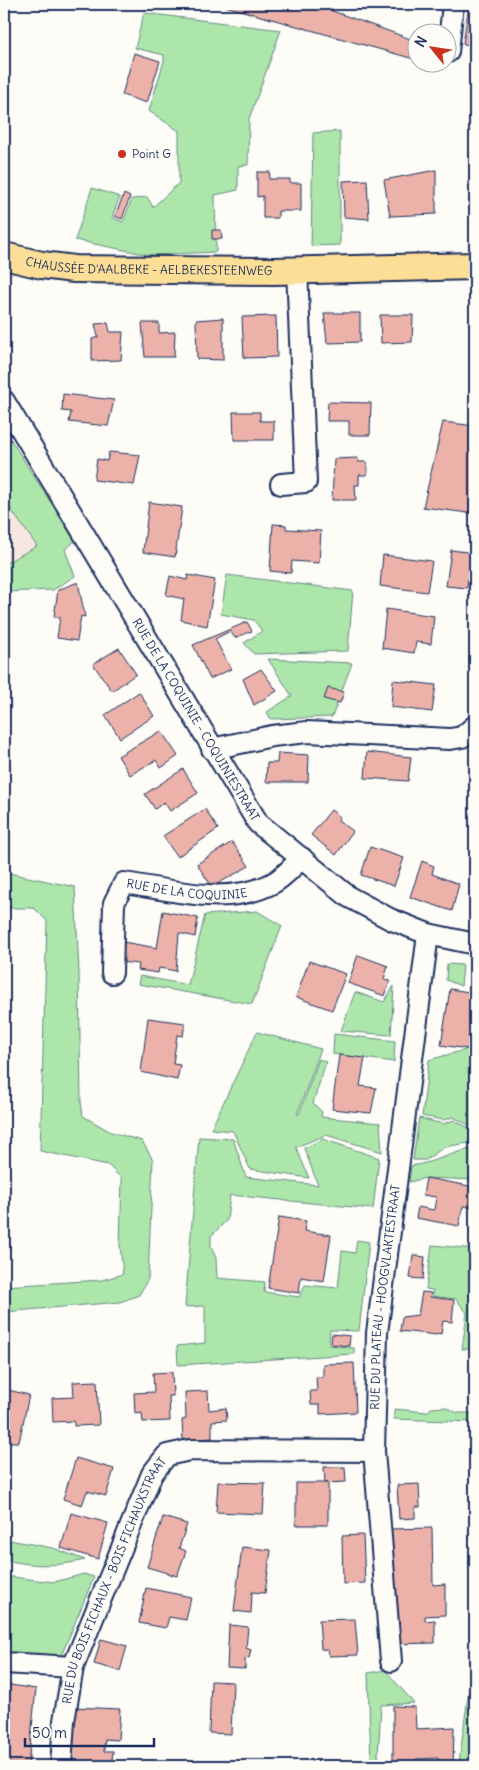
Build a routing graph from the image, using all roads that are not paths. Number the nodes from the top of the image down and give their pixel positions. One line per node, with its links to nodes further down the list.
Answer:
1 (448, 5): 2 (street)
2 (448, 22)
3 (4, 256): 5 (main road, CHAUSSÉE D'AALBEKE - AELBEKESTEENWEG)
4 (475, 266): 5 (main road, CHAUSSÉE D'AALBEKE - AELBEKESTEENWEG)
5 (296, 269): 7 (street)
6 (4, 401): 9 (street, RUE DE LA COQUINIE - COQUINIESTRAAT)
7 (281, 484)
8 (475, 726): 9 (street)
9 (212, 750): 10 (street, RUE DE LA COQUINIE - COQUINIESTRAAT)
10 (302, 858): 11 (street, RUE DE LA COQUINIE - COQUINIESTRAAT); 13 (street, RUE DE LA COQUINIE)
11 (428, 934): 12 (street, RUE DE LA COQUINIE - COQUINIESTRAAT); 14 (street, RUE DU PLATEAU - HOOGVLAKTESTRAAT)
12 (475, 944)
13 (112, 973)
14 (374, 1451): 15 (street, RUE DU PLATEAU - HOOGVLAKTESTRAAT); 17 (street, RUE DU BOIS FICHAUX - BOIS FICHAUXSTRAAT)
15 (391, 1661)
16 (4, 1662): 17 (street)
17 (73, 1667): 18 (street, RUE DU BOIS FICHAUX - BOIS FICHAUXSTRAAT)
18 (61, 1766)

